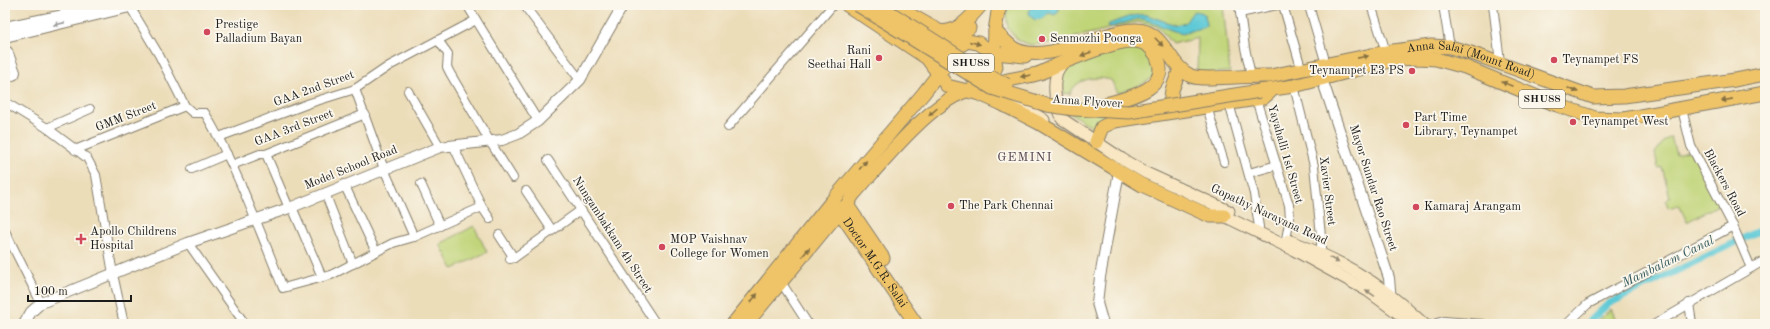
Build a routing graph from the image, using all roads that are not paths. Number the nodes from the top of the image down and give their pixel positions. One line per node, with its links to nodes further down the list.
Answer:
1 (113, 5): 22 (street)
2 (467, 5): 21 (street)
3 (524, 5): 41 (street)
4 (623, 5): 41 (street, Model School Road)
5 (833, 5): 59 (street)
6 (848, 5): 36 (main road)
7 (858, 5): 44 (main road, Anna Flyover / SHU88, bridge)
8 (878, 5): 51 (main road, Anna Flyover / SHU88, bridge)
9 (893, 5): 24 (main road)
10 (980, 5): 24 (main road)
11 (985, 5): 36 (main road)
12 (1001, 5): 23 (main road)
13 (1277, 5): 20 (street)
14 (1283, 5): 37 (street)
15 (1309, 5): 34 (street)
16 (1371, 5): 29 (street)
17 (1493, 5): 33 (street)
18 (133, 6): 25 (street, one-way to 25); 52 (street)
19 (1446, 6): 27 (street)
20 (1239, 9): 42 (street, Yayahalli 1st Street)
21 (476, 20): 26 (street, GAA 2nd Street); 58 (street)
22 (5, 27)
23 (995, 31): 30 (main road); 31 (main road)
24 (944, 32): 36 (main road)
25 (5, 37)
26 (438, 40): 45 (street, GAA 2nd Street); 62 (street)
27 (1450, 47): 29 (main road, Anna Salai (Mount Road) / SHU88); 33 (main road, Anna Salai (Mount Road) / SHU88)
28 (5, 50): 39 (street)
29 (1386, 52): 34 (main road, Anna Salai (Mount Road) / SHU88, one-way to 29)
30 (994, 53): 31 (main road); 36 (main road, one-way to 30); 44 (main road)
31 (1036, 55): 35 (main road, one-way to 35)
32 (1063, 62): 44 (main road, one-way to 44); 51 (main road, one-way to 32); 63 (main road, Gopathy Narayana Road)
33 (1500, 62): 38 (main road, Anna Salai (Mount Road) / SHU88, one-way to 38)
34 (1326, 64): 37 (main road, Anna Salai (Mount Road) / SHU88)
35 (1180, 69): 42 (main road); 56 (main road)
36 (932, 70): 47 (main road); 82 (main road, one-way to 36)
37 (1302, 71): 42 (main road, Anna Salai (Mount Road) / SHU88)
38 (1765, 74)
39 (5, 79)
40 (1322, 79): 43 (main road, SHU88); 54 (main road, Anna Salai (Mount Road) / SHU88, one-way to 40); 106 (street, Mayor Sundar Rao Street)
41 (580, 80): 58 (street, Model School Road)
42 (1262, 86): 43 (main road, SHU88); 44 (main road, Anna Flyover / SHU88, bridge); 50 (main road); 51 (main road, Anna Flyover / SHU88); 72 (street, Yayahalli 1st Street)
43 (1294, 86): 99 (street, Xavier Street)
44 (990, 87): 47 (main road); 86 (main road, Anna Flyover, bridge)
45 (355, 89): 57 (street); 61 (street, GAA 2nd Street)
46 (408, 91): 65 (street)
47 (965, 91): 75 (main road); 82 (main road, one-way to 82)
48 (1765, 93): 54 (main road, Anna Salai (Mount Road) / SHU88, one-way to 54)
49 (5, 102): 60 (street)
50 (1229, 103): 53 (main road); 76 (street)
51 (1102, 105)
52 (185, 106): 61 (street); 66 (street, GMM Street)
53 (1207, 107): 56 (main road); 70 (street)
54 (1682, 109): 90 (street, Blackers Road)
55 (90, 110): 60 (street)
56 (1169, 112): 63 (main road)
57 (365, 114): 68 (street, GAA 3rd Street); 74 (street)
58 (538, 121): 62 (street, Model School Road)
59 (728, 127)
60 (47, 128): 66 (street)
61 (219, 137): 67 (street)
62 (489, 140): 64 (street, Model School Road); 77 (street)
63 (1096, 142): 91 (main road, Gopathy Narayana Road)
64 (453, 144): 65 (street, Model School Road); 84 (street)
65 (440, 147): 74 (street, Model School Road)
66 (75, 150): 103 (street)
67 (227, 154): 71 (street); 73 (street)
68 (266, 154): 71 (street, GAA 3rd Street); 83 (street)
69 (548, 160): 85 (street, Nungambakkam 4h Street)
70 (1224, 162)
71 (232, 165): 87 (street)
72 (1277, 165): 76 (street); 96 (street, Yayahalli 1st Street)
73 (192, 169)
74 (384, 169): 78 (street, Model School Road); 95 (street)
75 (1119, 172): 86 (main road); 119 (street)
76 (1249, 174): 91 (street)
77 (513, 178)
78 (344, 184): 81 (street, Model School Road); 98 (street)
79 (421, 184): 89 (street)
80 (526, 191): 93 (street)
81 (325, 193): 83 (street, Model School Road); 101 (street)
82 (840, 206): 105 (main road, one-way to 82); 114 (main road, one-way to 82); 117 (main road, Doctor M.G.R. Salai); 118 (main road, Doctor M.G.R. Salai)
83 (291, 207): 87 (street, Model School Road); 104 (street)
84 (482, 207): 88 (street); 89 (street)
85 (581, 210): 93 (street); 113 (street, Nungambakkam 4h Street)
86 (1224, 216): 109 (main road, Anna Flyover, one-way to 86)
87 (254, 219): 97 (street, Model School Road); 104 (street)
88 (490, 219)
89 (440, 226): 95 (street)
90 (1734, 226): 102 (street, Blackers Road); 124 (street)
91 (1259, 227): 96 (main road, Gopathy Narayana Road)
92 (5, 230): 107 (street)
93 (552, 230): 94 (street)
94 (499, 235)
95 (414, 237): 98 (street)
96 (1286, 239): 99 (main road, Gopathy Narayana Road)
97 (188, 243): 103 (street, Model School Road); 112 (street)
98 (376, 252): 101 (street)
99 (1321, 252): 106 (main road, Gopathy Narayana Road, one-way to 106)
100 (1765, 260): 102 (street)
101 (353, 264): 104 (street)
102 (1751, 268): 108 (street)
103 (113, 274): 107 (street, Model School Road); 111 (street)
104 (322, 277)
105 (781, 282): 115 (main road); 116 (street)
106 (1390, 295): 109 (street, Mayor Sundar Rao Street); 121 (main road, Gopathy Narayana Road)
107 (41, 303): 110 (street)
108 (1689, 303): 125 (street); 126 (street)
109 (1391, 308): 120 (main road, Anna Flyover)
110 (24, 324)
111 (124, 324)
112 (245, 324)
113 (656, 324)
114 (732, 324)
115 (746, 324)
116 (808, 324)
117 (916, 324)
118 (926, 324)
119 (1103, 324)
120 (1413, 324)
121 (1424, 324)
122 (1433, 324): 123 (street)
123 (1483, 324)
124 (1567, 324)
125 (1655, 324)
126 (1692, 324)

